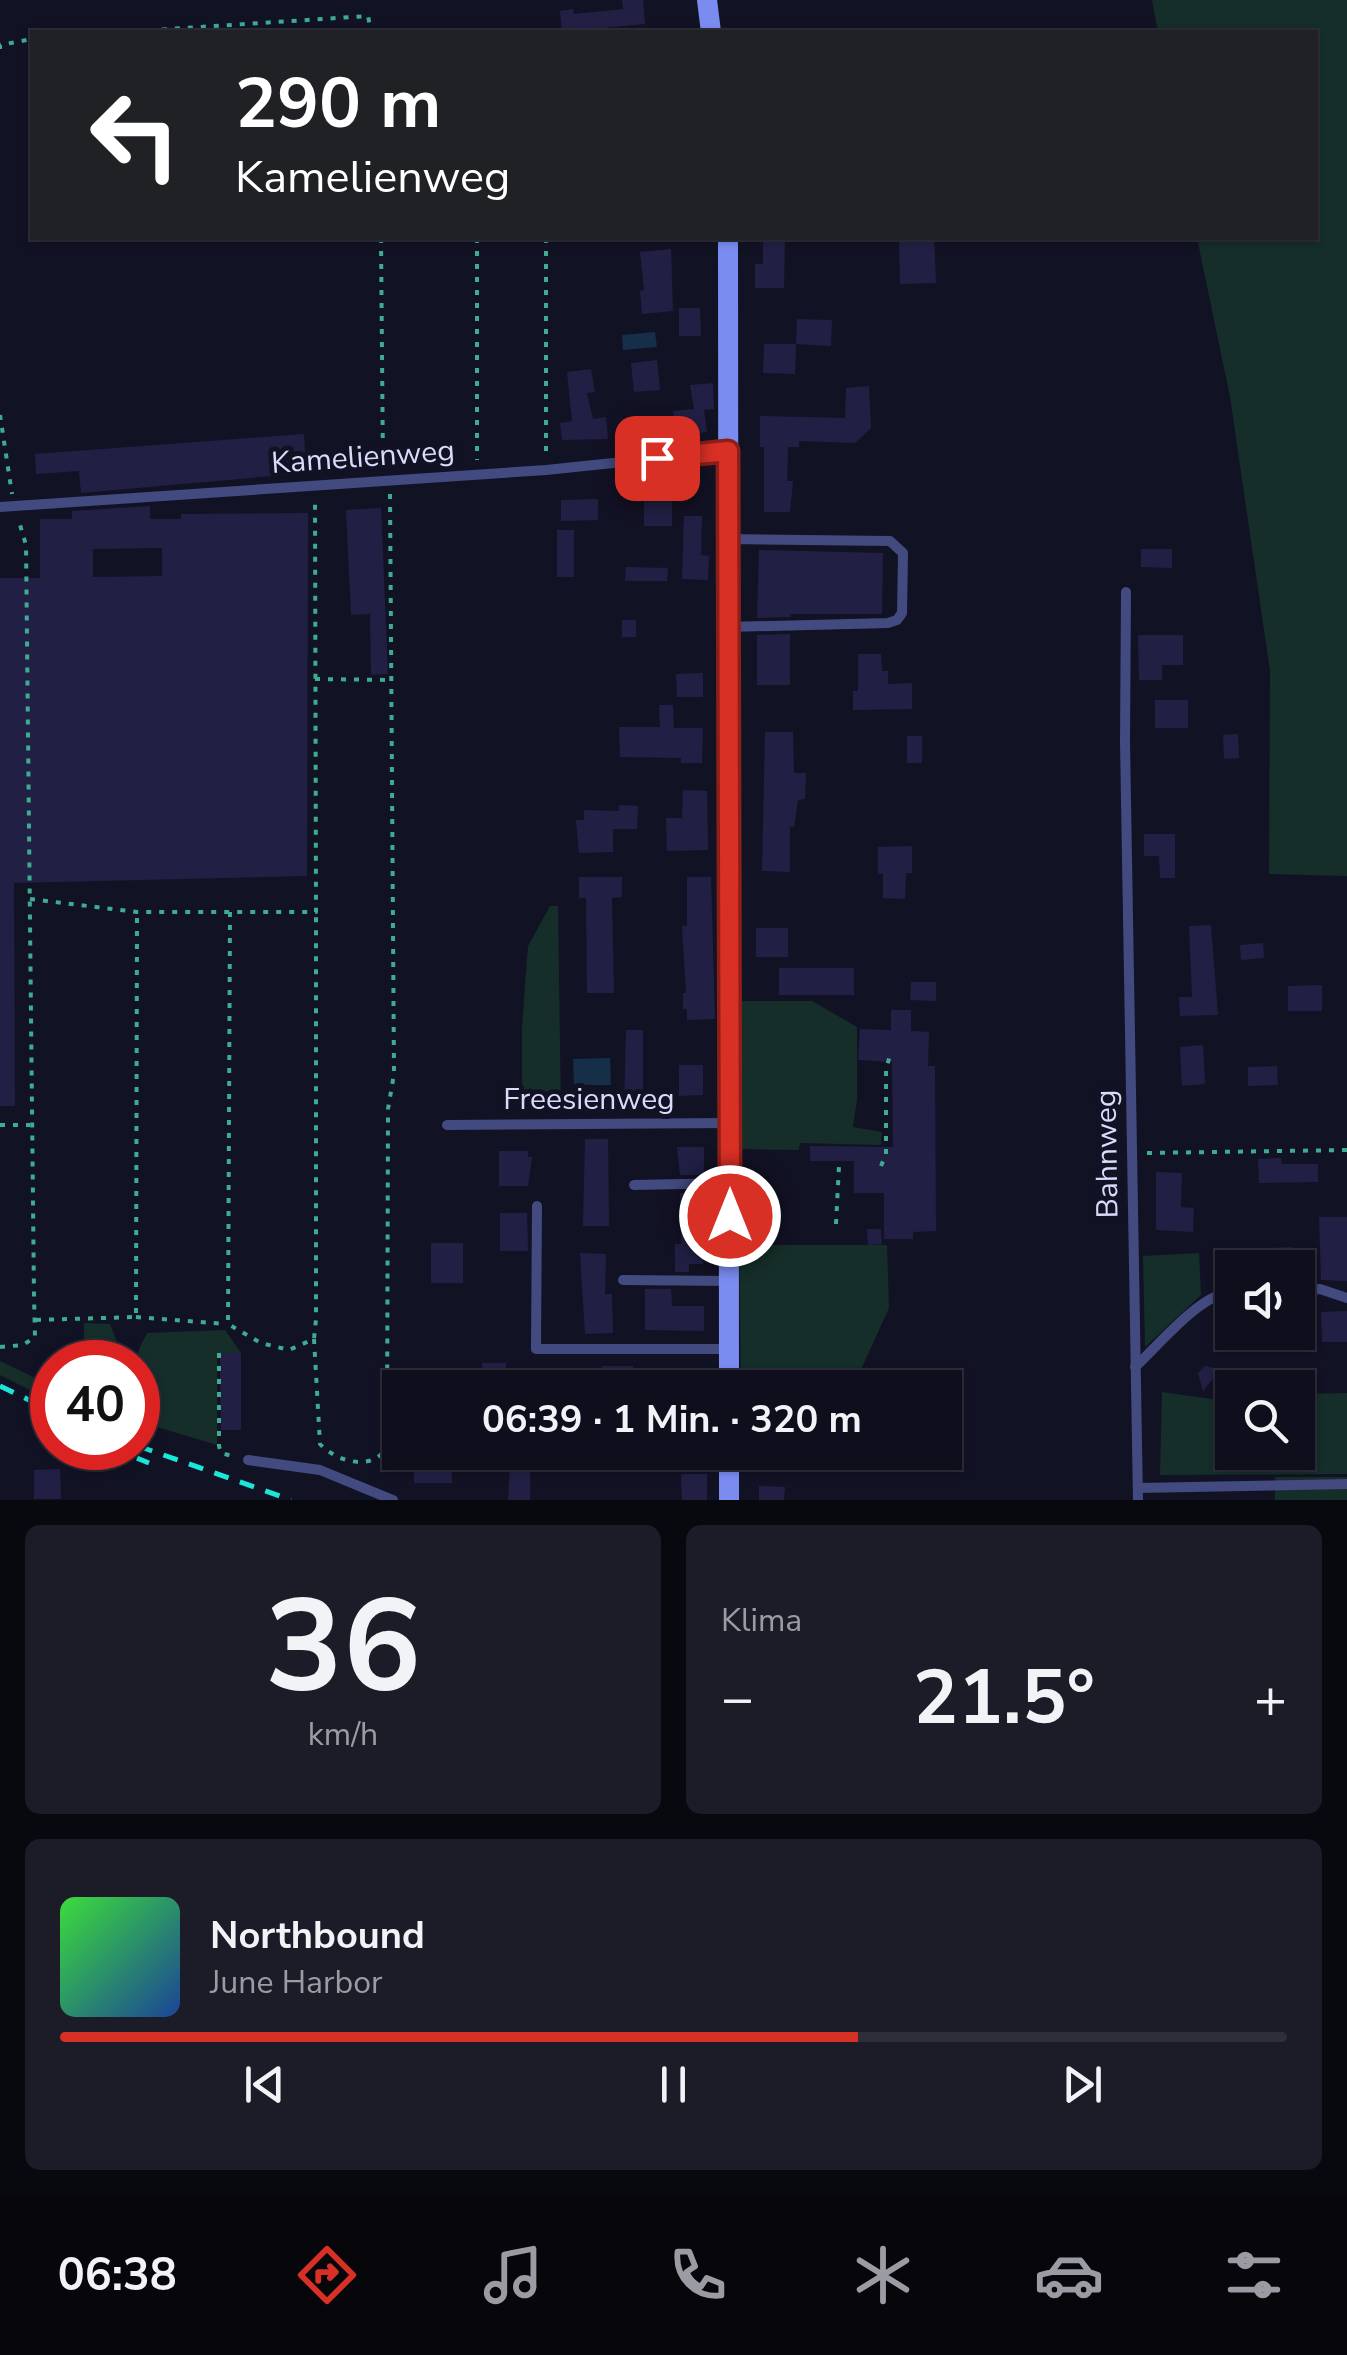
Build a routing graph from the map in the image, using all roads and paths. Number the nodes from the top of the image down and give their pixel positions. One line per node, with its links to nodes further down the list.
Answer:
1 (707, 0): 4 (street)
2 (154, 30): 3 (path)
3 (371, 30)
4 (711, 30)
5 (30, 39): 6 (path)
6 (0, 49)
7 (381, 240): 16 (path)
8 (477, 240): 15 (path)
9 (546, 240): 14 (path)
10 (728, 240): 12 (street)
11 (0, 415): 13 (path)
12 (728, 451): 14 (lane, Kamelienweg); 20 (street)
13 (2, 453): 18 (path)
14 (546, 470): 15 (lane, Kamelienweg)
15 (477, 474): 16 (lane, Kamelienweg)
16 (387, 481): 17 (lane, Kamelienweg); 24 (path)
17 (315, 486): 18 (lane, Kamelienweg); 23 (path)
18 (14, 506): 19 (lane, Kamelienweg); 25 (path)
19 (0, 507)
20 (729, 539): 22 (street); 22 (lane)
21 (1126, 592): 35 (lane, Bahnweg)
22 (729, 627): 30 (street)
23 (315, 679): 24 (path); 28 (path)
24 (390, 680): 50 (path)
25 (30, 898): 26 (path); 32 (path)
26 (136, 912): 27 (path); 47 (path)
27 (230, 912): 28 (path); 49 (path)
28 (316, 912): 50 (path)
29 (891, 1052): 37 (path)
30 (730, 1123): 33 (lane, Freesienweg); 38 (street)
31 (0, 1125): 32 (path)
32 (32, 1125): 48 (path)
33 (447, 1126)
34 (1347, 1150): 35 (path)
35 (1132, 1153): 54 (lane, Bahnweg)
36 (839, 1166): 41 (path)
37 (881, 1166)
38 (731, 1183): 39 (lane); 43 (street)
39 (634, 1184)
40 (536, 1206): 52 (lane)
41 (836, 1224)
42 (623, 1280): 43 (lane)
43 (730, 1280): 52 (street)
44 (1315, 1289): 46 (lane)
45 (1215, 1296): 54 (lane)
46 (1347, 1298)
47 (136, 1317): 48 (path); 49 (path)
48 (36, 1320): 51 (path)
49 (228, 1324): 50 (path)
50 (314, 1339)
51 (0, 1347)
52 (729, 1349): 55 (street)
53 (219, 1353): 56 (path)
54 (1136, 1367): 59 (lane, Bahnweg)
55 (729, 1370)
56 (248, 1460): 60 (lane)
57 (729, 1470): 61 (street)
58 (1347, 1484): 59 (lane)
59 (1138, 1494)
60 (393, 1500)
61 (729, 1500)

